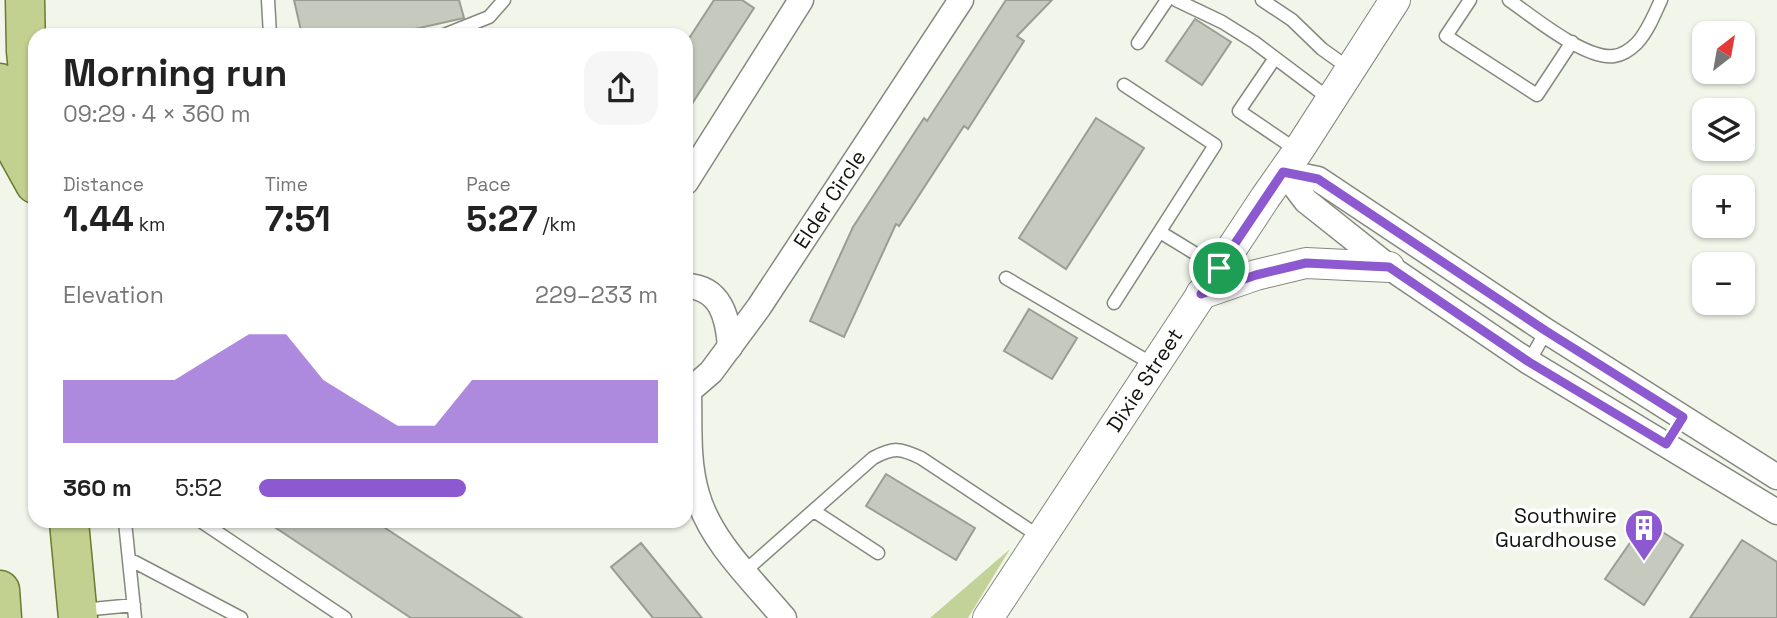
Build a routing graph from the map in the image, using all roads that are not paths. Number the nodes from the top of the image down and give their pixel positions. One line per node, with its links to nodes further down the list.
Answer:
1 (25, 0): 19 (main road)
2 (268, 0): 13 (lane)
3 (504, 0): 14 (lane)
4 (801, 0): 25 (street)
5 (961, 0): 34 (street, Elder Circle)
6 (1167, 0): 16 (lane)
7 (1176, 0): 17 (lane)
8 (1262, 0): 18 (lane)
9 (1395, 0): 18 (street, Dixie Street)
10 (1470, 0): 15 (lane)
11 (1508, 0): 15 (lane)
12 (1661, 0): 15 (lane)
13 (270, 28)
14 (462, 28)
15 (1572, 41)
16 (1138, 43)
17 (1275, 58): 22 (lane); 23 (lane)
18 (1351, 69): 22 (street, Dixie Street)
19 (28, 71)
20 (0, 83): 24 (main road)
21 (1124, 85): 26 (lane)
22 (1331, 100): 23 (street, Dixie Street)
23 (1291, 162): 27 (street); 28 (street, Dixie Street); 33 (street)
24 (28, 171)
25 (693, 171)
26 (1160, 232): 28 (lane); 32 (lane)
27 (1389, 267): 31 (street); 35 (street)
28 (1219, 268): 31 (street, Dixie Street)
29 (1006, 278): 36 (lane)
30 (693, 287): 34 (street)
31 (1201, 294): 36 (street, Dixie Street)
32 (1114, 303)
33 (1546, 331): 35 (lane); 38 (street)
34 (730, 347): 37 (street, Elder Circle)
35 (1529, 362): 38 (street)
36 (1154, 365): 46 (street, Dixie Street)
37 (693, 385)
38 (1675, 431): 40 (street); 42 (street)
39 (693, 473): 49 (street, Elder Circle)
40 (1777, 477)
41 (814, 510): 46 (lane); 47 (lane); 49 (lane)
42 (1777, 512)
43 (70, 528): 52 (main road)
44 (125, 528): 48 (lane)
45 (211, 528): 55 (lane)
46 (1041, 537): 57 (street, Dixie Street)
47 (878, 553)
48 (128, 559): 51 (lane); 54 (lane)
49 (745, 571): 56 (street, Elder Circle)
50 (0, 590): 53 (main road)
51 (134, 611): 52 (lane)
52 (77, 614)
53 (2, 618)
54 (241, 618)
55 (345, 618)
56 (784, 618)
57 (988, 618)

